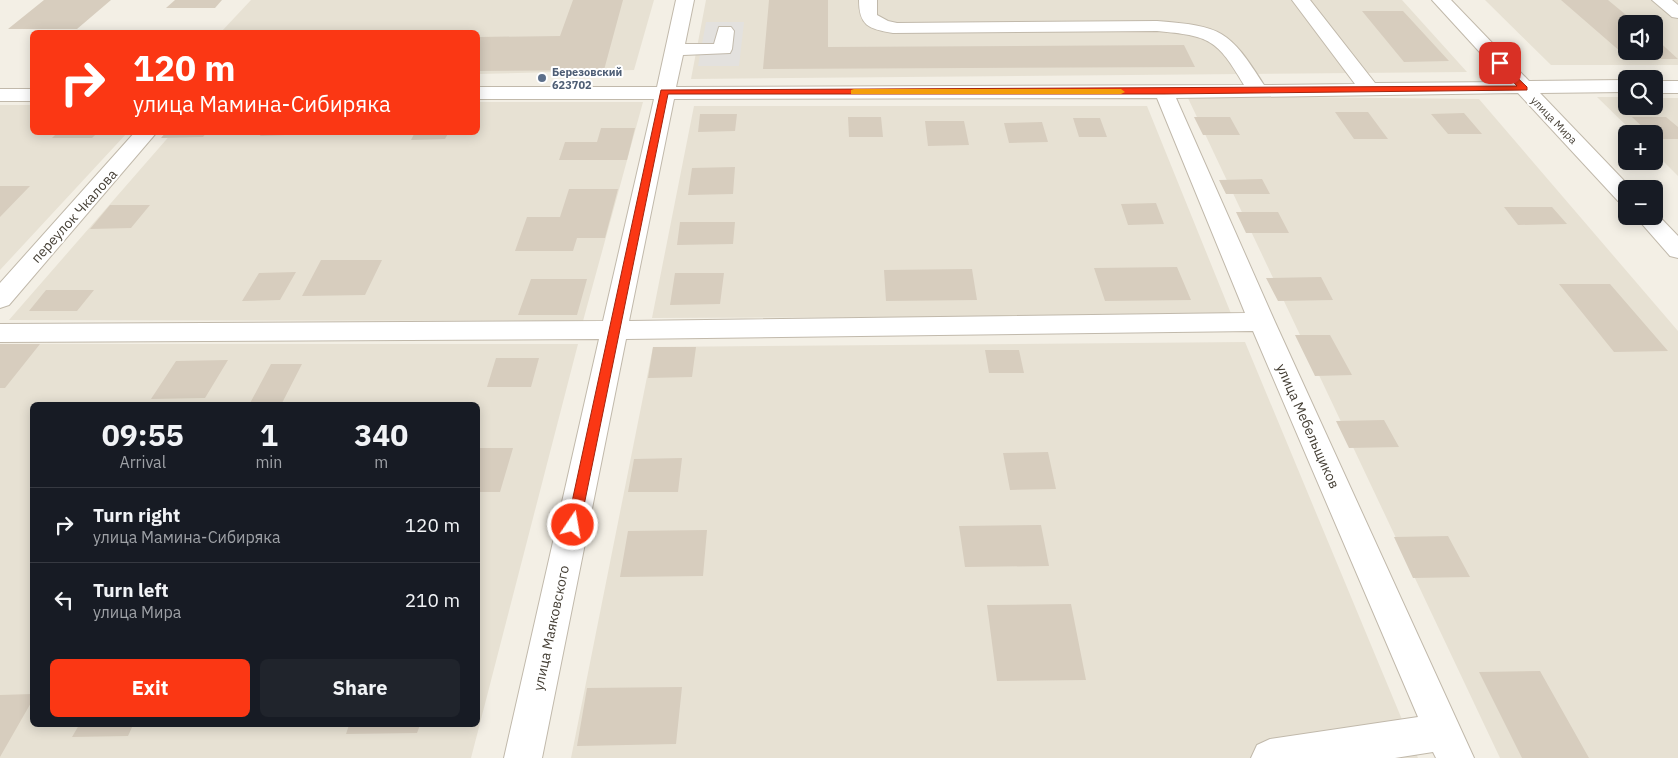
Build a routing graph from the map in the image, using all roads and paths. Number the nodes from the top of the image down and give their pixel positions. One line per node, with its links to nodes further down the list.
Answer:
1 (685, 0): 8 (street, улица Маяковского)
2 (868, 0): 14 (street)
3 (1301, 0): 13 (street)
4 (1441, 0): 12 (street, улица Мира)
5 (1661, 0): 6 (street)
6 (1678, 13)
7 (726, 31): 8 (street)
8 (673, 50): 15 (street, улица Маяковского)
9 (1618, 86): 12 (street)
10 (1663, 86): 11 (street)
11 (1678, 87)
12 (1524, 88): 13 (street); 21 (street, улица Мира)
13 (1370, 90): 14 (street)
14 (1258, 91): 16 (street)
15 (664, 92): 16 (street); 17 (street); 26 (street, улица Маяковского)
16 (1164, 92): 25 (street, улица Мебельщиков)
17 (480, 93)
18 (0, 95): 19 (street)
19 (30, 95)
20 (145, 135): 24 (street, переулок Чкалова)
21 (1618, 188)
22 (1654, 225): 23 (street)
23 (1678, 250)
24 (0, 299)
25 (1262, 322): 26 (street); 28 (street, улица Мебельщиков)
26 (615, 330): 27 (street); 29 (street, улица Маяковского)
27 (0, 333)
28 (1449, 745): 30 (street)
29 (523, 758)
30 (1270, 758)

